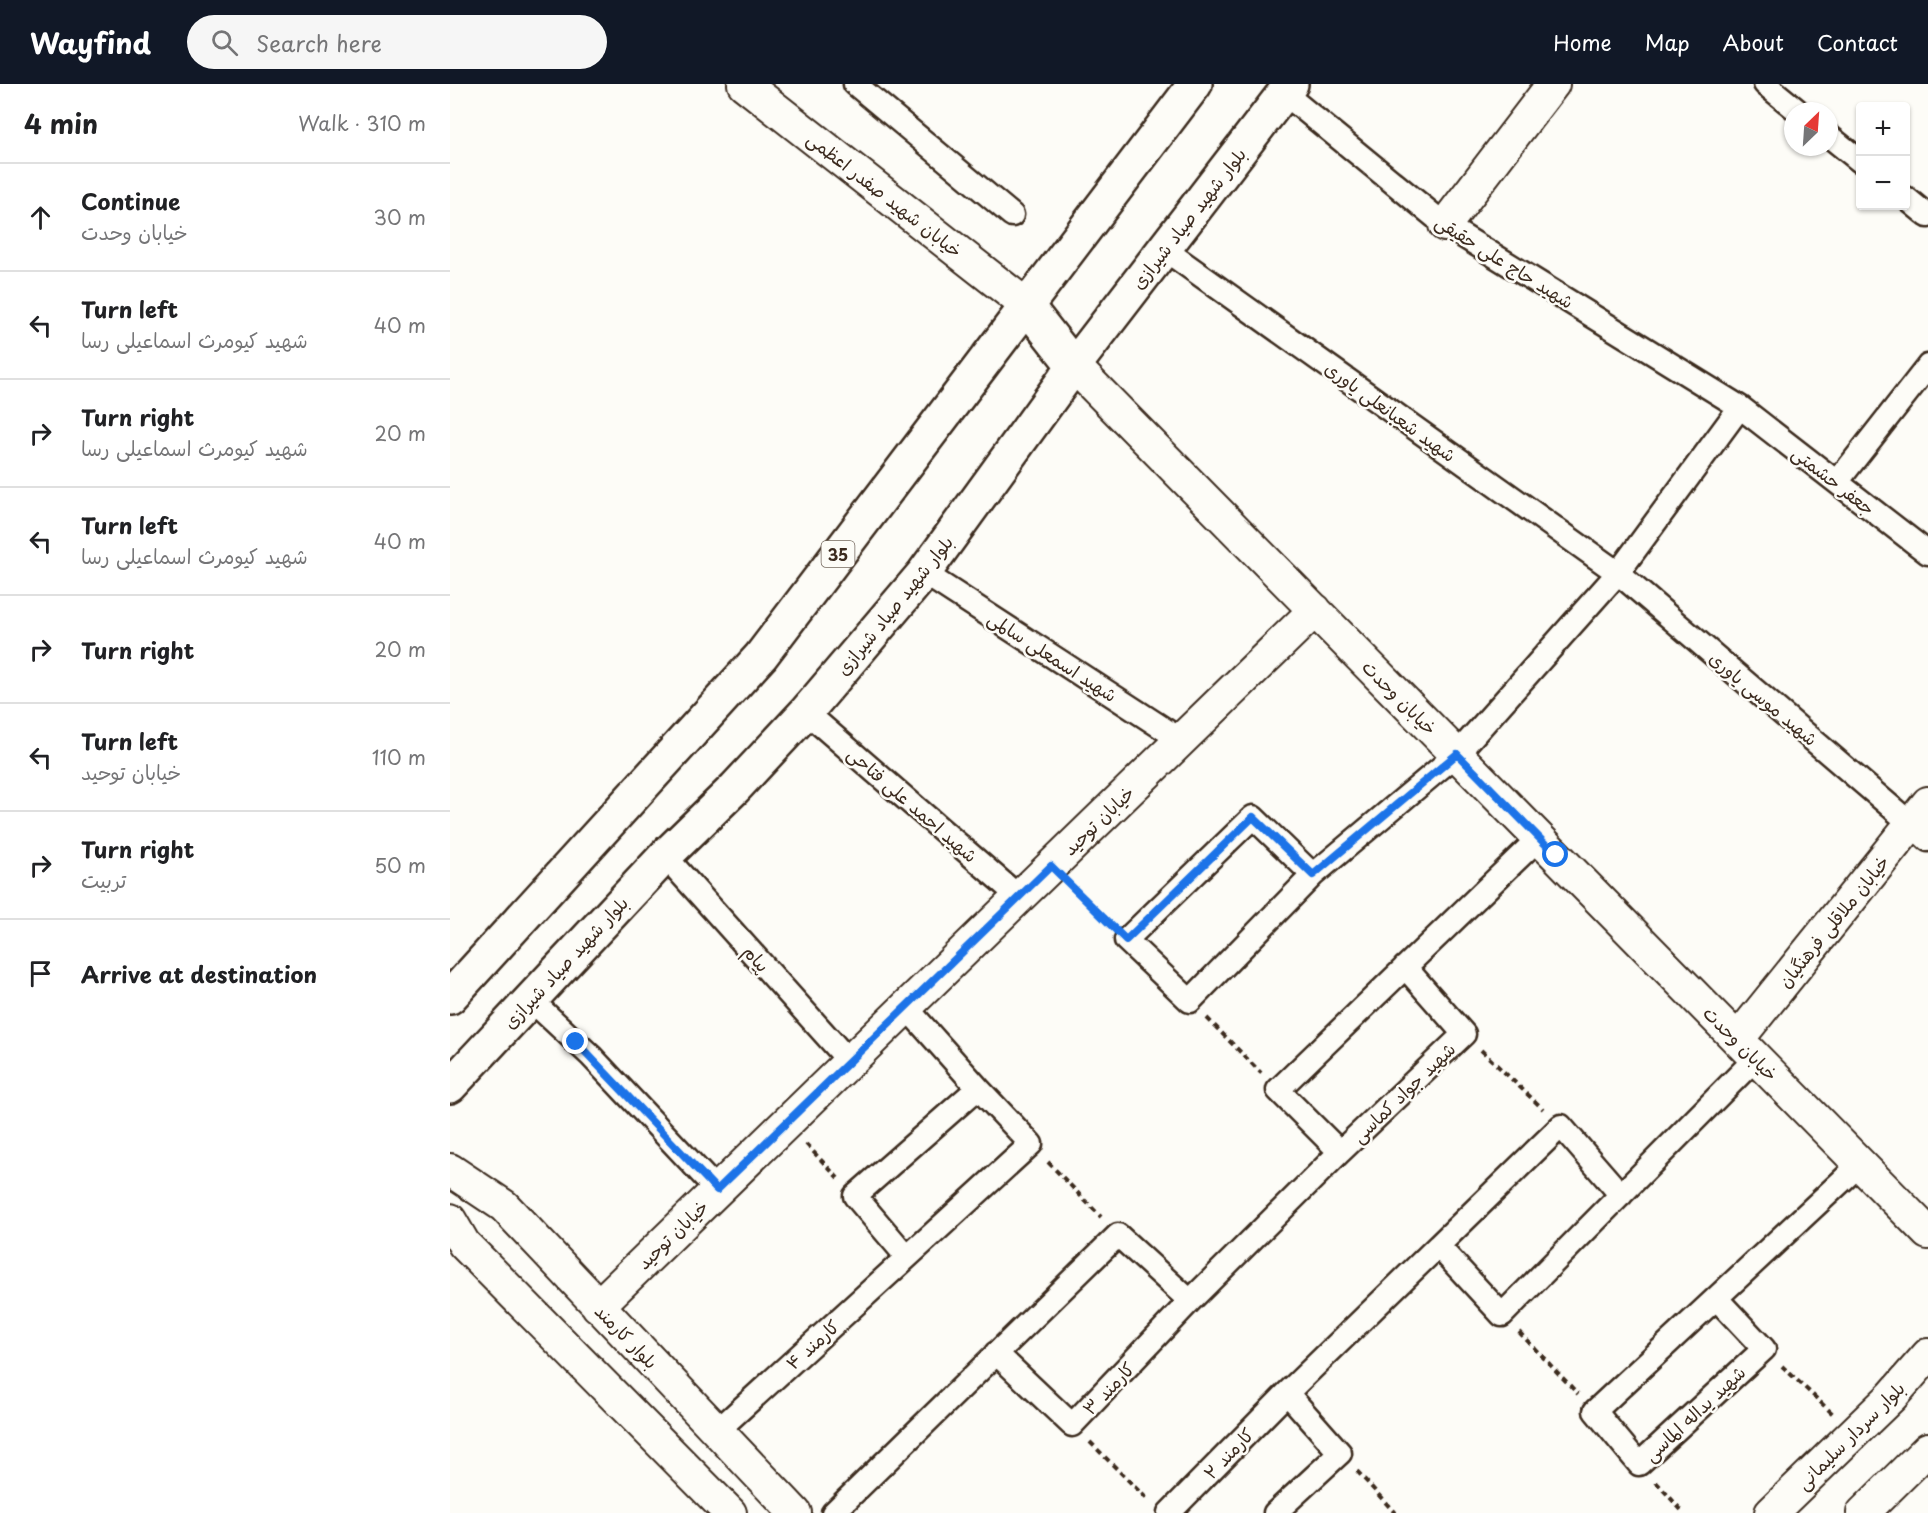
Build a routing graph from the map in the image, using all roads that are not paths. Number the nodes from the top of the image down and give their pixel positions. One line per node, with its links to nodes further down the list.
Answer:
1 (744, 84): 15 (street, خیابان شهید صفدر اعظمی)
2 (855, 84): 11 (street)
3 (1195, 84): 15 (main road, 35)
4 (1554, 84): 13 (street)
5 (1765, 84): 7 (street)
6 (1288, 89): 13 (street, شهید حاج علی حقیقی); 14 (main road, بلوار شهید صیاد شیرازی)
7 (1787, 102)
8 (1838, 143): 9 (street)
9 (1856, 158)
10 (1910, 202): 12 (street)
11 (1012, 215)
12 (1928, 216)
13 (1445, 225): 18 (street, شهید حاج علی حقیقی)
14 (1164, 249): 16 (main road, بلوار شهید صیاد شیرازی); 22 (street, شهید شعبانعلی یاوری)
15 (1026, 305): 16 (main road); 33 (main road, 35)
16 (1074, 366): 21 (main road, بلوار شهید صیاد شیرازی); 23 (street, خیابان وحدت)
17 (1928, 366): 19 (street)
18 (1740, 407): 19 (street, جعفر حشمتی); 22 (street)
19 (1837, 482): 20 (street, جعفر حشمتی)
20 (1928, 553)
21 (924, 573): 24 (main road, بلوار شهید صیاد شیرازی); 25 (street, شهید اسمعلی سالمی)
22 (1618, 573): 26 (street); 27 (street, شهید موسی یاوری)
23 (1315, 610): 25 (street, خیابان توحید); 26 (street, خیابان وحدت)
24 (806, 712): 29 (main road, بلوار شهید صیاد شیرازی); 31 (street, شهید احمد علی فتاحی)
25 (1181, 740): 31 (street, خیابان توحید)
26 (1457, 754): 28 (street, خیابان وحدت); 30 (street)
27 (1922, 822): 36 (street, خیابان ملاقلی فرهنگیان)
28 (1539, 838): 32 (street); 36 (street, خیابان وحدت)
29 (665, 856): 34 (main road, بلوار شهید صیاد شیرازی); 37 (street, پیام)
30 (1313, 875): 30 (street)
31 (1019, 897): 35 (street, خیابان توحید)
32 (1405, 967): 40 (street, شهید جواد کماسی); 40 (street, شهید جواد کماسی)
33 (450, 997)
34 (530, 999): 38 (main road, بلوار شهید صیاد شیرازی); 43 (street)
35 (906, 1007): 37 (street, خیابان توحید); 39 (street)
36 (1747, 1049): 41 (street, خیابان وحدت); 44 (street)
37 (849, 1061): 43 (street, خیابان توحید)
38 (450, 1086)
39 (978, 1088): 48 (street); 48 (street, کارمند ۴)
40 (1340, 1152): 50 (street, کارمند ۳)
41 (1860, 1164): 46 (street, خیابان وحدت); 49 (street)
42 (450, 1170): 51 (street, بلوار کارمند)
43 (717, 1190): 51 (street, خیابان توحید)
44 (1621, 1195): 47 (street); 47 (street, کارمند ۲)
45 (450, 1220): 58 (street)
46 (1928, 1233)
47 (1438, 1246): 54 (street, کارمند ۲)
48 (907, 1257): 55 (street, کارمند ۴)
49 (1716, 1298): 49 (street, شهید یداله الماسی)
50 (1190, 1301): 52 (street); 52 (street, کارمند ۳)
51 (597, 1306): 55 (street, بلوار کارمند)
52 (996, 1353): 60 (street)
53 (1928, 1355): 62 (street, بلوار سردار سلیمانی)
54 (1287, 1393): 57 (street, کارمند ۲); 61 (street)
55 (717, 1431): 59 (street, بلوار کارمند)
56 (1928, 1449): 63 (street)
57 (1161, 1509)
58 (730, 1513)
59 (795, 1513)
60 (832, 1513)
61 (1275, 1513)
62 (1771, 1513)
63 (1863, 1513)

